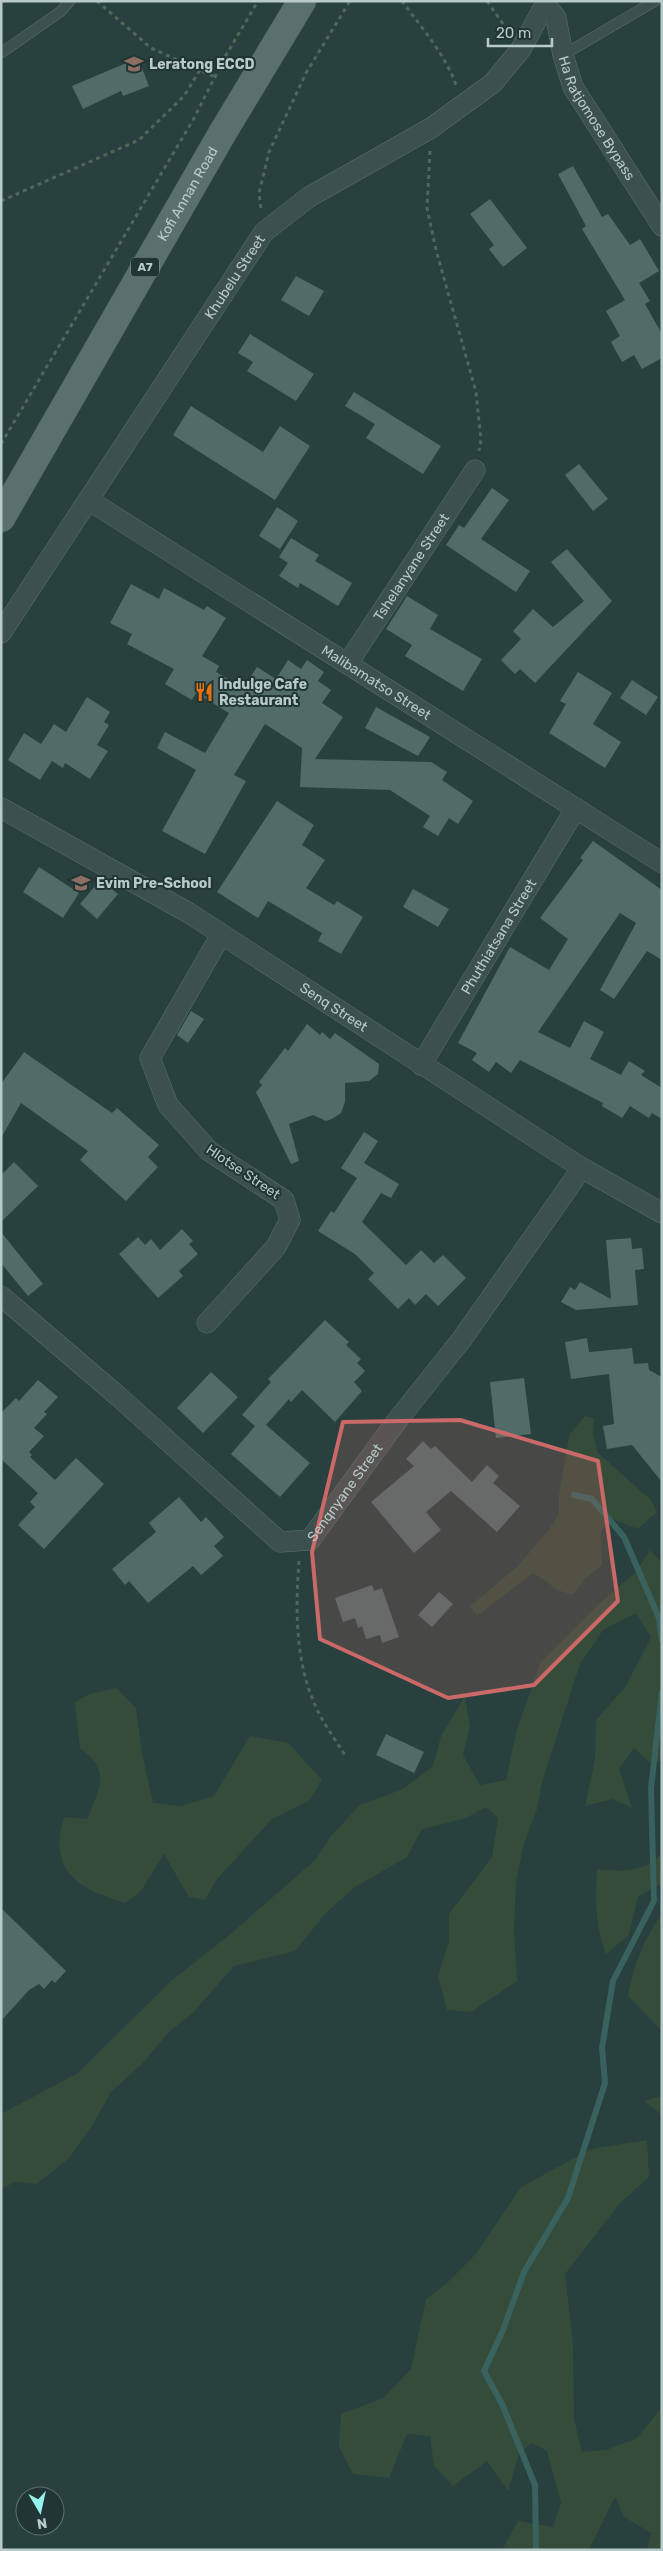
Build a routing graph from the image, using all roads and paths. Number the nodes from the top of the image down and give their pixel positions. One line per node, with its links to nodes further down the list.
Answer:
1 (70, 1): 11 (lane)
2 (97, 1): 13 (path)
3 (258, 1): 14 (path)
4 (302, 1): 23 (main road, Kofi Annan Road / A7)
5 (350, 1): 19 (path)
6 (402, 1): 15 (path)
7 (487, 1): 10 (path)
8 (655, 1): 12 (lane)
9 (547, 3): 10 (street, Khubelu Street); 12 (street, Ha Ratjomose Bypass)
10 (521, 49): 15 (street, Khubelu Street)
11 (1, 53)
12 (563, 55): 18 (street, Ha Ratjomose Bypass)
13 (200, 70): 14 (path); 17 (path)
14 (216, 78): 20 (path)
15 (464, 106): 16 (street, Khubelu Street)
16 (431, 128): 19 (street, Khubelu Street); 21 (path)
17 (1, 201)
18 (662, 226)
19 (264, 232): 22 (street, Khubelu Street)
20 (1, 444)
21 (475, 470): 25 (street, Tshelanyane Street)
22 (90, 501): 24 (street, Khubelu Street); 25 (street, Malibamatso Street)
23 (1, 518)
24 (1, 633)
25 (348, 663): 27 (street, Malibamatso Street)
26 (1, 808): 29 (street, Senq Street)
27 (576, 808): 28 (street, Malibamatso Street); 30 (street, Phuthiatsana Street)
28 (662, 863)
29 (221, 935): 30 (street, Senq Street); 34 (street, Hlotse Street)
30 (421, 1065): 31 (street, Senq Street)
31 (582, 1168): 32 (street, Senq Street); 35 (street, Senqnyane Street)
32 (662, 1213)
33 (1, 1296): 35 (street, Senqnyane Street)
34 (207, 1323)
35 (301, 1541): 36 (path)
36 (345, 1755)

